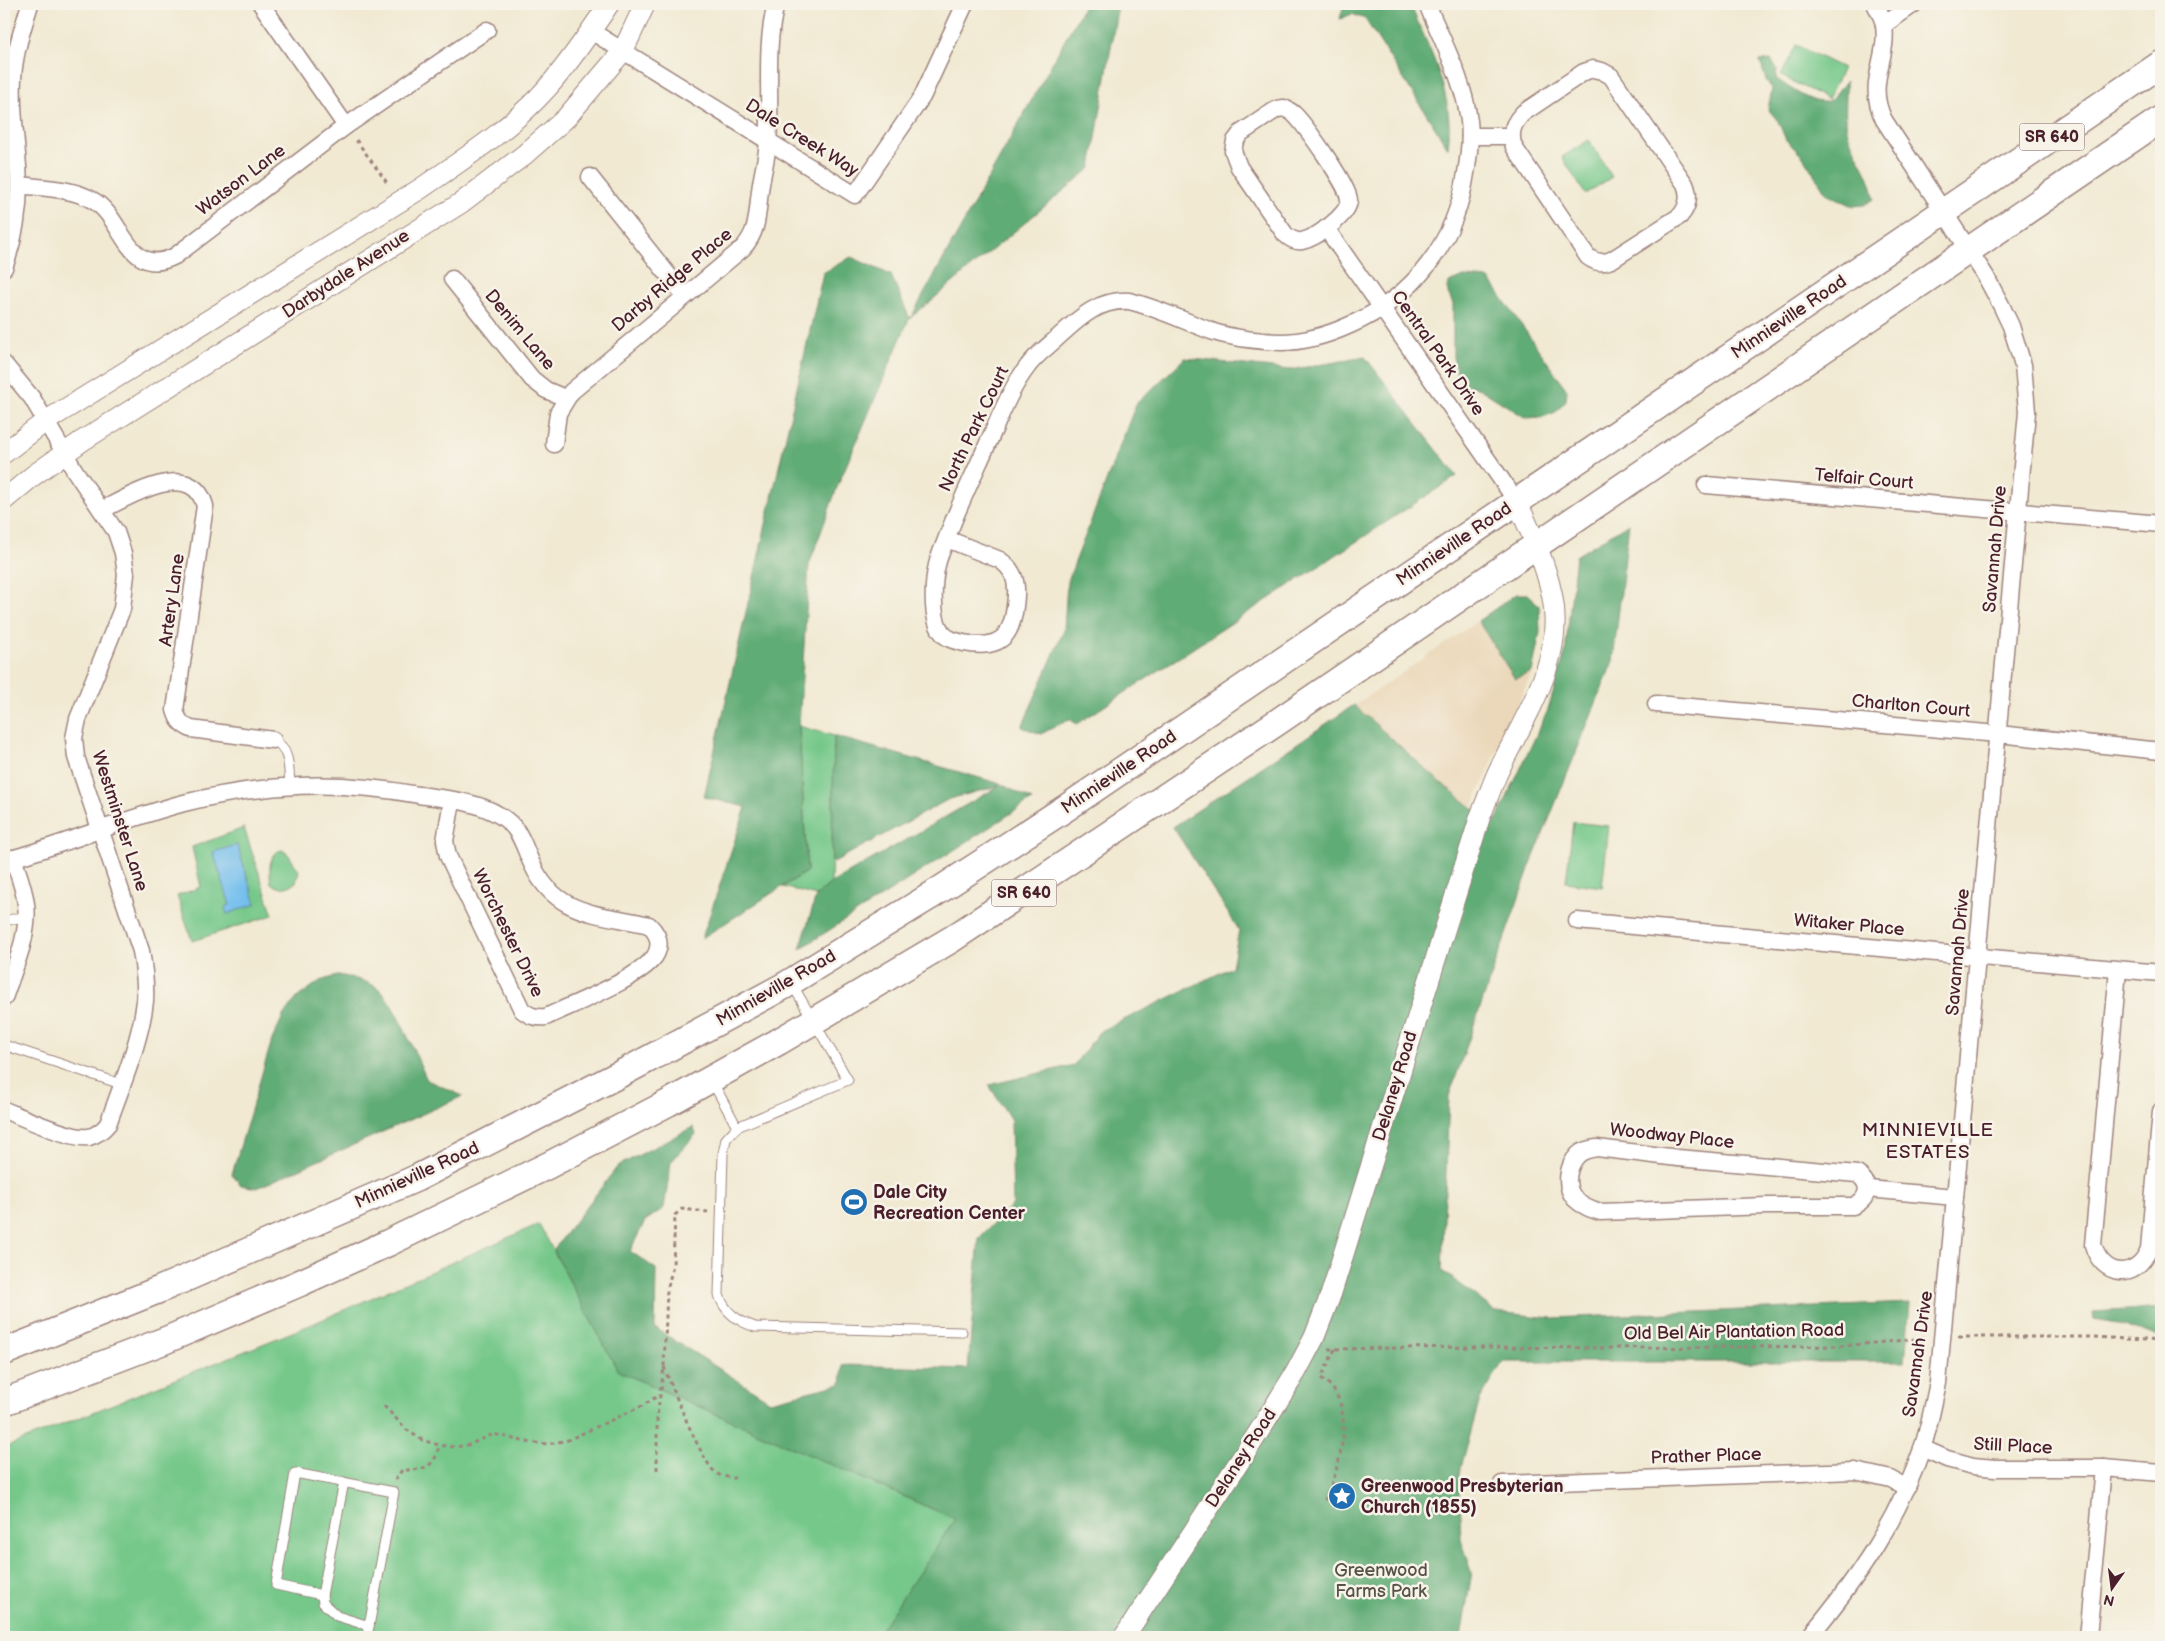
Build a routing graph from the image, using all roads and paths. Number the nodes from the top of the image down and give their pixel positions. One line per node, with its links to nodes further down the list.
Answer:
1 (30, 4): 23 (street)
2 (261, 4): 16 (street)
3 (609, 4): 12 (street, Darbydale Avenue)
4 (645, 4): 13 (street, Darbydale Avenue)
5 (776, 4): 19 (street, Darby Ridge Place)
6 (966, 4): 19 (street, Dale Creek Way)
7 (1427, 4): 17 (street, North Park Court)
8 (1875, 4): 10 (street)
9 (1914, 4): 10 (street)
10 (1884, 25): 24 (street, Savannah Drive)
11 (487, 30): 16 (street, Watson Lane)
12 (591, 31): 13 (street, Dale Creek Way); 33 (street, Darbydale Avenue)
13 (623, 51): 19 (street, Dale Creek Way); 36 (street, Darbydale Avenue)
14 (2161, 64): 24 (main road, Minnieville Road / SR 640)
15 (2161, 119): 26 (main road, SR 640)
16 (346, 126): 23 (street, Watson Lane)
17 (1470, 136): 18 (street); 30 (street, North Park Court)
18 (1511, 136): 18 (street)
19 (768, 141): 29 (street, Darby Ridge Place)
20 (363, 150): 22 (path)
21 (590, 176): 29 (street)
22 (388, 184)
23 (19, 185): 27 (street)
24 (1943, 211): 26 (street, Savannah Drive); 39 (main road, Minnieville Road / SR 640)
25 (1326, 228): 25 (street); 30 (street, Central Park Drive)
26 (1968, 250): 41 (street, Savannah Drive); 44 (main road, SR 640)
27 (4, 268)
28 (452, 279): 32 (street, Denim Lane)
29 (685, 296): 32 (street, Darby Ridge Place)
30 (1382, 309): 39 (street, Central Park Drive); 43 (street, North Park Court)
31 (4, 364): 33 (street, Westminster Lane)
32 (565, 398): 34 (street, Darby Ridge Place)
33 (46, 421): 35 (street, Darbydale Avenue); 36 (street, Westminster Lane)
34 (554, 444)
35 (4, 453)
36 (64, 453): 38 (street, Darbydale Avenue); 40 (street, Westminster Lane)
37 (1706, 485): 41 (street, Telfair Court)
38 (4, 500)
39 (1517, 502): 44 (street, Delaney Road); 59 (main road, Minnieville Road / SR 640)
40 (102, 510): 47 (street, Artery Lane); 51 (street, Westminster Lane)
41 (2018, 512): 42 (street); 46 (street, Savannah Drive)
42 (2161, 518)
43 (947, 538): 43 (street, North Park Court)
44 (1537, 544): 61 (main road, SR 640); 74 (street, Delaney Road)
45 (1656, 704): 46 (street, Charlton Court)
46 (1998, 734): 48 (street, Charlton Court); 56 (street, Savannah Drive)
47 (273, 740): 49 (lane)
48 (2161, 751)
49 (290, 786): 50 (street, Worchester Drive); 51 (street, Worchester Drive)
50 (452, 800): 50 (street, Worchester Drive)
51 (101, 830): 52 (street, Worchester Drive); 64 (street, Westminster Lane)
52 (9, 860): 53 (street)
53 (27, 916): 54 (lane); 60 (street)
54 (4, 921)
55 (1577, 921): 56 (street, Witaker Place)
56 (1977, 957): 57 (street, Witaker Place); 69 (street, Savannah Drive)
57 (2118, 970): 58 (street, Witaker Place); 66 (street)
58 (2161, 973)
59 (790, 982): 61 (lane); 76 (main road, Minnieville Road / SR 640)
60 (4, 998)
61 (814, 1021): 63 (main road, SR 640); 67 (lane)
62 (4, 1045): 64 (lane)
63 (711, 1079): 67 (lane); 79 (main road, SR 640)
64 (122, 1084): 65 (street, Westminster Lane)
65 (4, 1110)
66 (2161, 1111)
67 (737, 1127): 70 (lane)
68 (1868, 1189): 68 (street, Woodway Place); 69 (street)
69 (1955, 1197): 72 (street, Savannah Drive)
70 (721, 1213): 71 (lane); 77 (path)
71 (962, 1332)
72 (1942, 1337): 73 (path, Old Bel Air Plantation Road); 75 (path, Old Bel Air Plantation Road); 82 (street, Savannah Drive)
73 (2161, 1341)
74 (1308, 1349): 75 (path, Old Bel Air Plantation Road); 95 (street, Delaney Road)
75 (1335, 1349): 91 (path)
76 (4, 1352)
77 (664, 1367): 78 (path); 86 (path)
78 (660, 1394): 81 (path); 84 (path)
79 (4, 1402)
80 (384, 1406): 81 (path)
81 (439, 1445): 90 (path)
82 (1922, 1448): 83 (street, Still Place); 89 (street, Savannah Drive)
83 (2104, 1468): 85 (street, Still Place); 97 (street)
84 (657, 1470)
85 (2161, 1473)
86 (735, 1478)
87 (344, 1482): 90 (lane); 92 (lane); 92 (lane)
88 (1502, 1484): 89 (street, Prather Place)
89 (1907, 1488): 96 (street, Savannah Drive)
90 (393, 1492): 93 (lane)
91 (1325, 1500)
92 (322, 1595): 93 (lane)
93 (369, 1626): 94 (lane)
94 (367, 1637)
95 (1124, 1637)
96 (1809, 1637)
97 (2088, 1637)

